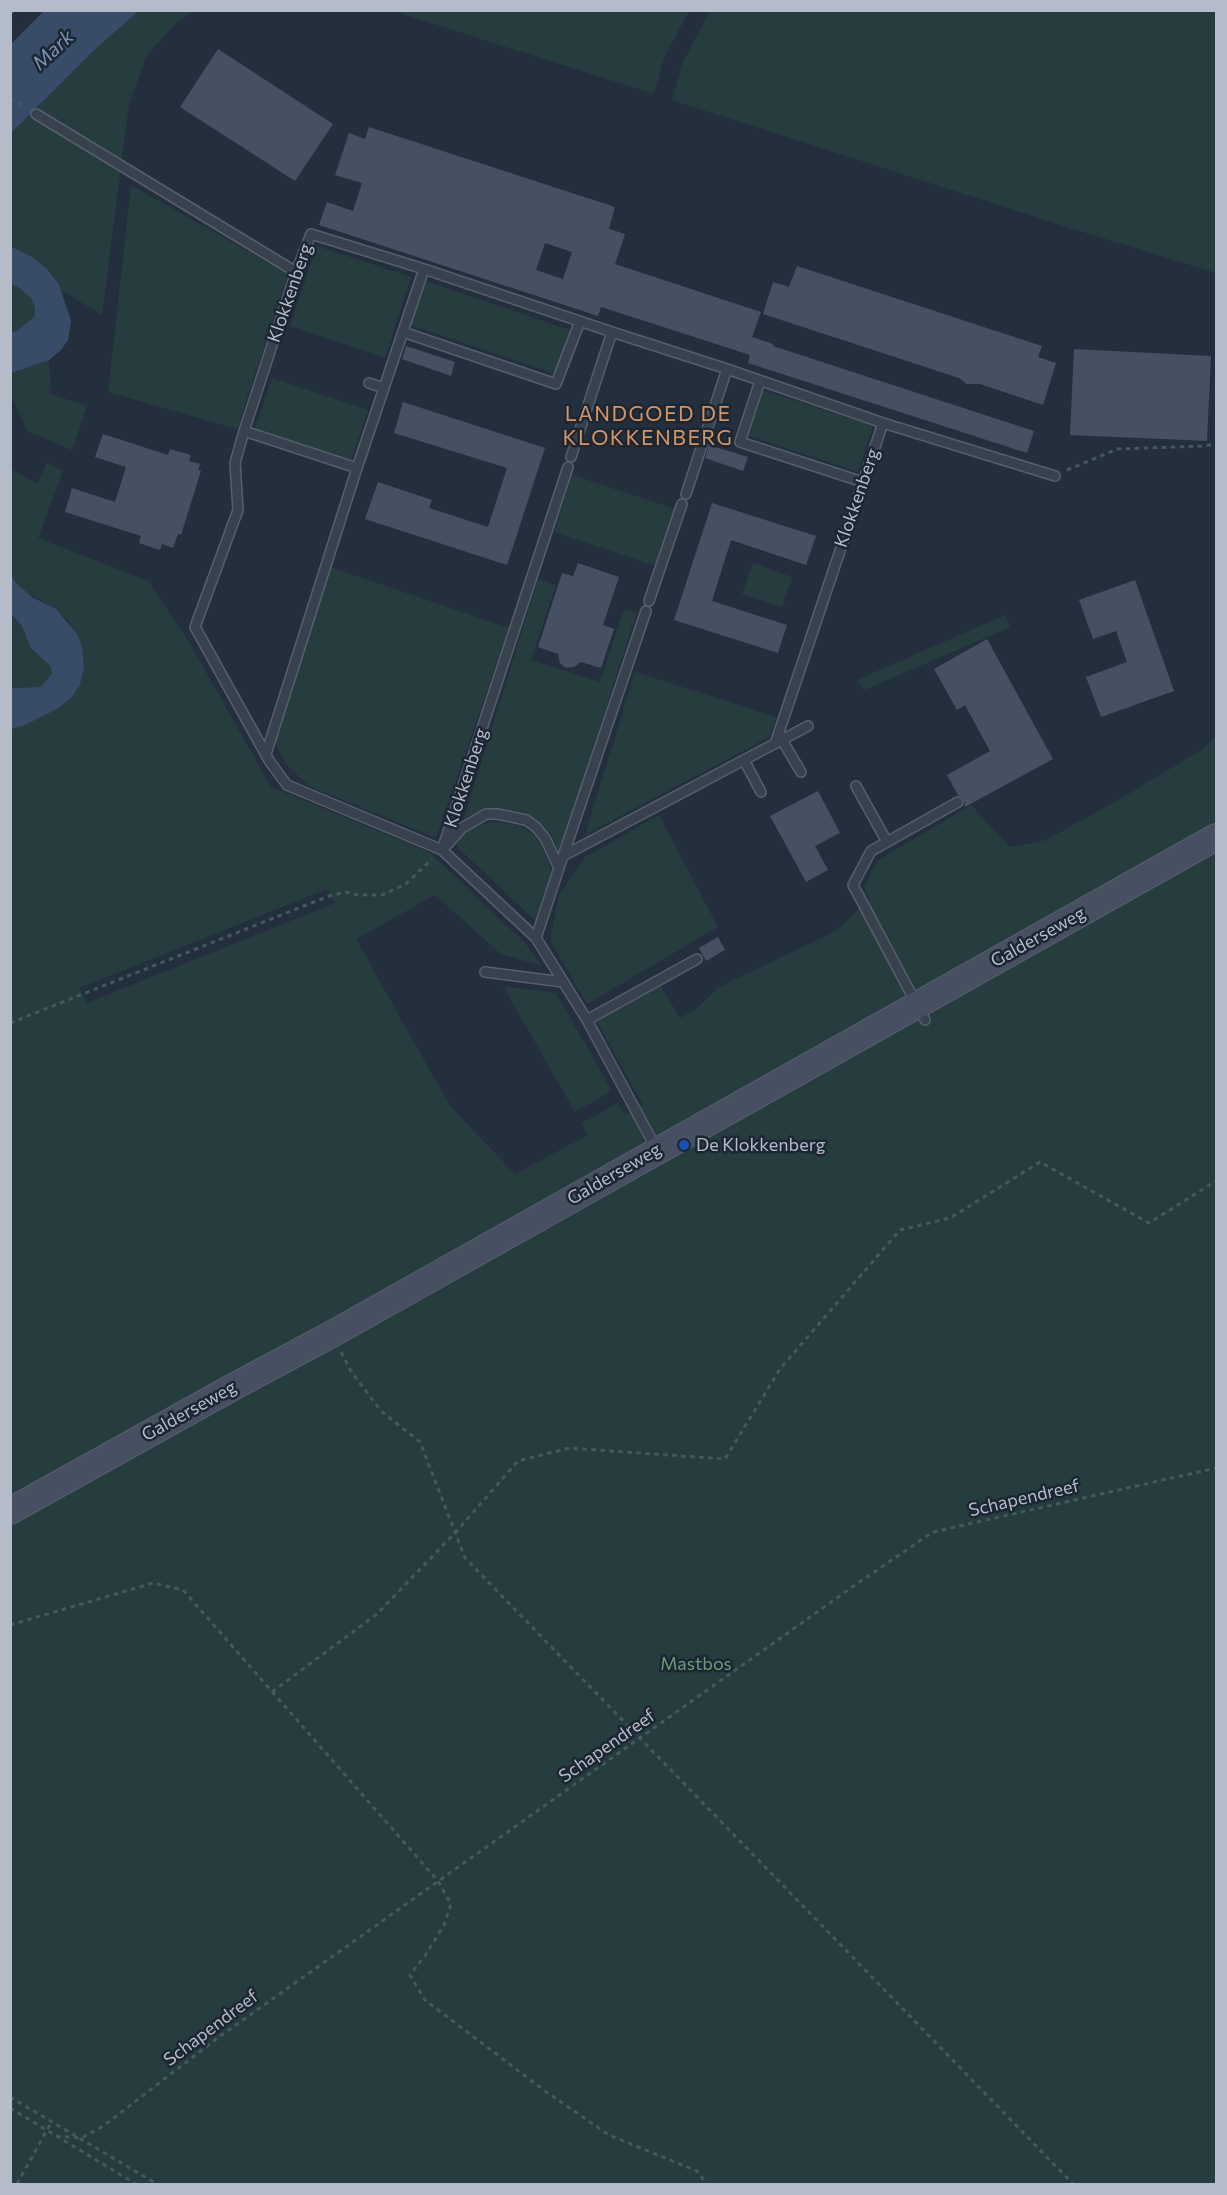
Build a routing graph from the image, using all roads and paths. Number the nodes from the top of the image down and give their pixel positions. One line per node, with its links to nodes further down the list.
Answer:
1 (14, 10): 2 (path)
2 (10, 14)
3 (10, 98): 4 (path)
4 (36, 114): 6 (lane)
5 (424, 269): 6 (lane, Klokkenberg); 7 (lane, Klokkenberg); 8 (lane)
6 (296, 272): 15 (lane, Klokkenberg)
7 (580, 321): 8 (lane); 9 (lane, Klokkenberg)
8 (403, 332): 13 (lane)
9 (612, 332): 10 (lane, Klokkenberg); 17 (lane)
10 (727, 369): 11 (lane, Klokkenberg); 22 (lane)
11 (760, 381): 14 (lane, Klokkenberg); 21 (lane)
12 (369, 383): 13 (lane)
13 (384, 388): 19 (lane)
14 (883, 423): 20 (lane); 21 (lane, Klokkenberg)
15 (244, 431): 19 (lane); 26 (lane, Klokkenberg)
16 (1216, 444): 20 (path)
17 (571, 457)
18 (568, 467): 34 (lane, Klokkenberg)
19 (357, 468): 26 (lane)
20 (1054, 476)
21 (863, 482): 25 (lane, Klokkenberg)
22 (686, 494)
23 (682, 504): 35 (lane)
24 (808, 726): 25 (lane)
25 (778, 742): 27 (lane); 28 (lane)
26 (266, 754): 34 (lane, Klokkenberg)
27 (744, 760): 30 (lane); 35 (lane)
28 (801, 772)
29 (856, 786): 33 (lane)
30 (761, 792)
31 (958, 802): 33 (lane)
32 (1216, 837): 41 (street, Galderseweg)
33 (887, 842): 41 (lane)
34 (442, 850): 36 (lane, Klokkenberg); 37 (lane, Klokkenberg); 43 (path)
35 (563, 856): 36 (lane)
36 (559, 868): 37 (lane)
37 (536, 939): 40 (lane, Klokkenberg)
38 (697, 959): 42 (lane)
39 (485, 972): 40 (lane)
40 (563, 982): 42 (lane, Klokkenberg)
41 (921, 1012): 44 (street, Galderseweg)
42 (587, 1020): 44 (lane, Klokkenberg)
43 (10, 1023)
44 (657, 1150): 46 (street, Galderseweg)
45 (1216, 1181): 49 (path)
46 (332, 1334): 48 (street, Galderseweg); 49 (path)
47 (1216, 1468): 52 (path, Schapendreef)
48 (10, 1511)
49 (455, 1533): 51 (path); 52 (path)
50 (10, 1625): 51 (path)
51 (272, 1692): 53 (path)
52 (639, 1739): 53 (path, Schapendreef); 64 (path)
53 (438, 1881): 59 (path, Schapendreef); 63 (path)
54 (10, 2097): 56 (path)
55 (10, 2108): 57 (path)
56 (52, 2121): 57 (path); 59 (path)
57 (46, 2130): 58 (path); 60 (path)
58 (56, 2136): 59 (path); 61 (path)
59 (81, 2138): 62 (path)
60 (17, 2184)
61 (136, 2184)
62 (157, 2184)
63 (707, 2184)
64 (1073, 2184)

